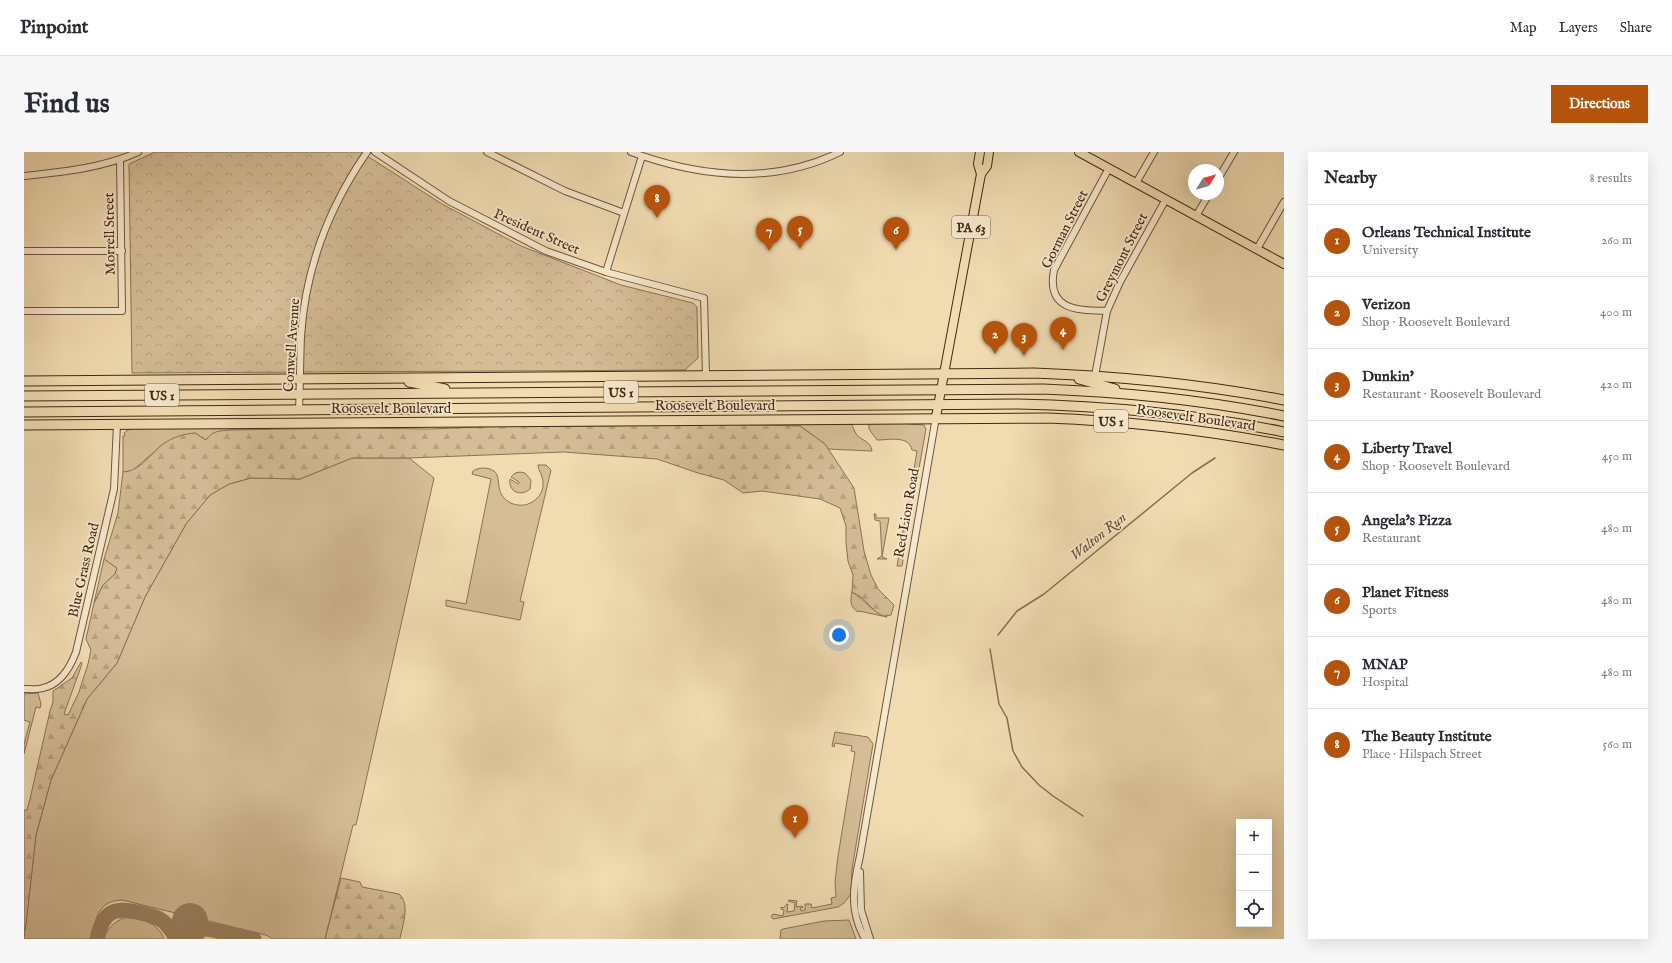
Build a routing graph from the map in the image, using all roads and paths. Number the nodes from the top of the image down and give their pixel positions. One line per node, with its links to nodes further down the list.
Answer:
1 (138, 152): 13 (street)
2 (366, 152): 36 (street, Conwell Avenue)
3 (375, 152): 28 (street, President Street)
4 (487, 152): 22 (street)
5 (631, 152): 12 (street)
6 (840, 152): 12 (street)
7 (980, 152): 16 (main road, Red Lion Road / PA 63)
8 (989, 152): 16 (main road, Red Lion Road / PA 63)
9 (1079, 152): 14 (main road)
10 (1154, 152): 18 (street)
11 (1234, 152): 15 (street)
12 (642, 156): 22 (street)
13 (120, 160): 17 (street); 26 (street, Morrell Street)
14 (1109, 168): 18 (main road); 30 (street, Gorman Street)
15 (1224, 169)
16 (981, 174): 31 (main road, Red Lion Road / PA 63)
17 (24, 176)
18 (1136, 183): 19 (main road)
19 (1166, 199): 23 (main road); 30 (street, Greymont Street)
20 (1205, 200): 23 (street)
21 (1284, 202): 24 (street)
22 (624, 213): 28 (street)
23 (1196, 216): 24 (main road)
24 (1257, 249): 27 (main road)
25 (24, 251): 26 (street)
26 (122, 251): 29 (street, Morrell Street)
27 (1284, 264)
28 (606, 272): 33 (street, President Street)
29 (24, 311)
30 (1107, 311): 34 (street, Greymont Street)
31 (945, 374): 32 (highway, Roosevelt Boulevard / US 1); 33 (highway, Roosevelt Boulevard / US 1); 38 (main road, Red Lion Road / PA 63)
32 (1060, 374): 34 (highway, Roosevelt Boulevard / US 1); 41 (highway)
33 (706, 376): 35 (highway, Roosevelt Boulevard / US 1)
34 (1095, 376): 43 (highway, Roosevelt Boulevard / US 1)
35 (392, 378): 36 (highway, Roosevelt Boulevard / US 1); 39 (highway)
36 (300, 379): 37 (highway, Roosevelt Boulevard / US 1); 40 (street, Conwell Avenue)
37 (24, 381)
38 (942, 389): 39 (highway, Roosevelt Boulevard / US 1); 41 (highway, Roosevelt Boulevard / US 1); 44 (main road, Red Lion Road / PA 63)
39 (462, 393): 40 (highway, Roosevelt Boulevard / US 1)
40 (300, 394): 42 (highway, Roosevelt Boulevard / US 1); 47 (street, Conwell Avenue)
41 (1137, 395): 50 (highway, Roosevelt Boulevard / US 1)
42 (24, 396)
43 (1282, 398)
44 (939, 405): 45 (highway, Roosevelt Boulevard / US 1); 48 (highway, Roosevelt Boulevard / US 1); 51 (main road, Red Lion Road / PA 63)
45 (732, 406): 46 (highway, Roosevelt Boulevard / US 1); 52 (highway)
46 (568, 408): 47 (highway, Roosevelt Boulevard / US 1); 54 (highway)
47 (299, 410): 49 (highway, Roosevelt Boulevard / US 1)
48 (1136, 410): 53 (highway); 57 (highway, Roosevelt Boulevard / US 1)
49 (24, 412)
50 (1284, 416)
51 (936, 418): 52 (highway, Roosevelt Boulevard / US 1); 53 (highway, Roosevelt Boulevard / US 1); 60 (street, Red Lion Road)
52 (788, 419): 54 (highway, Roosevelt Boulevard / US 1)
53 (1076, 419): 58 (highway, Roosevelt Boulevard / US 1)
54 (515, 421): 55 (highway, Roosevelt Boulevard / US 1)
55 (117, 424): 56 (highway, Roosevelt Boulevard / US 1); 59 (street, Blue Grass Road)
56 (24, 425)
57 (1284, 432)
58 (1284, 445)
59 (24, 689)
60 (860, 856): 61 (street, Red Lion Road); 62 (street, Red Lion Road)
61 (865, 939)
62 (870, 939)

